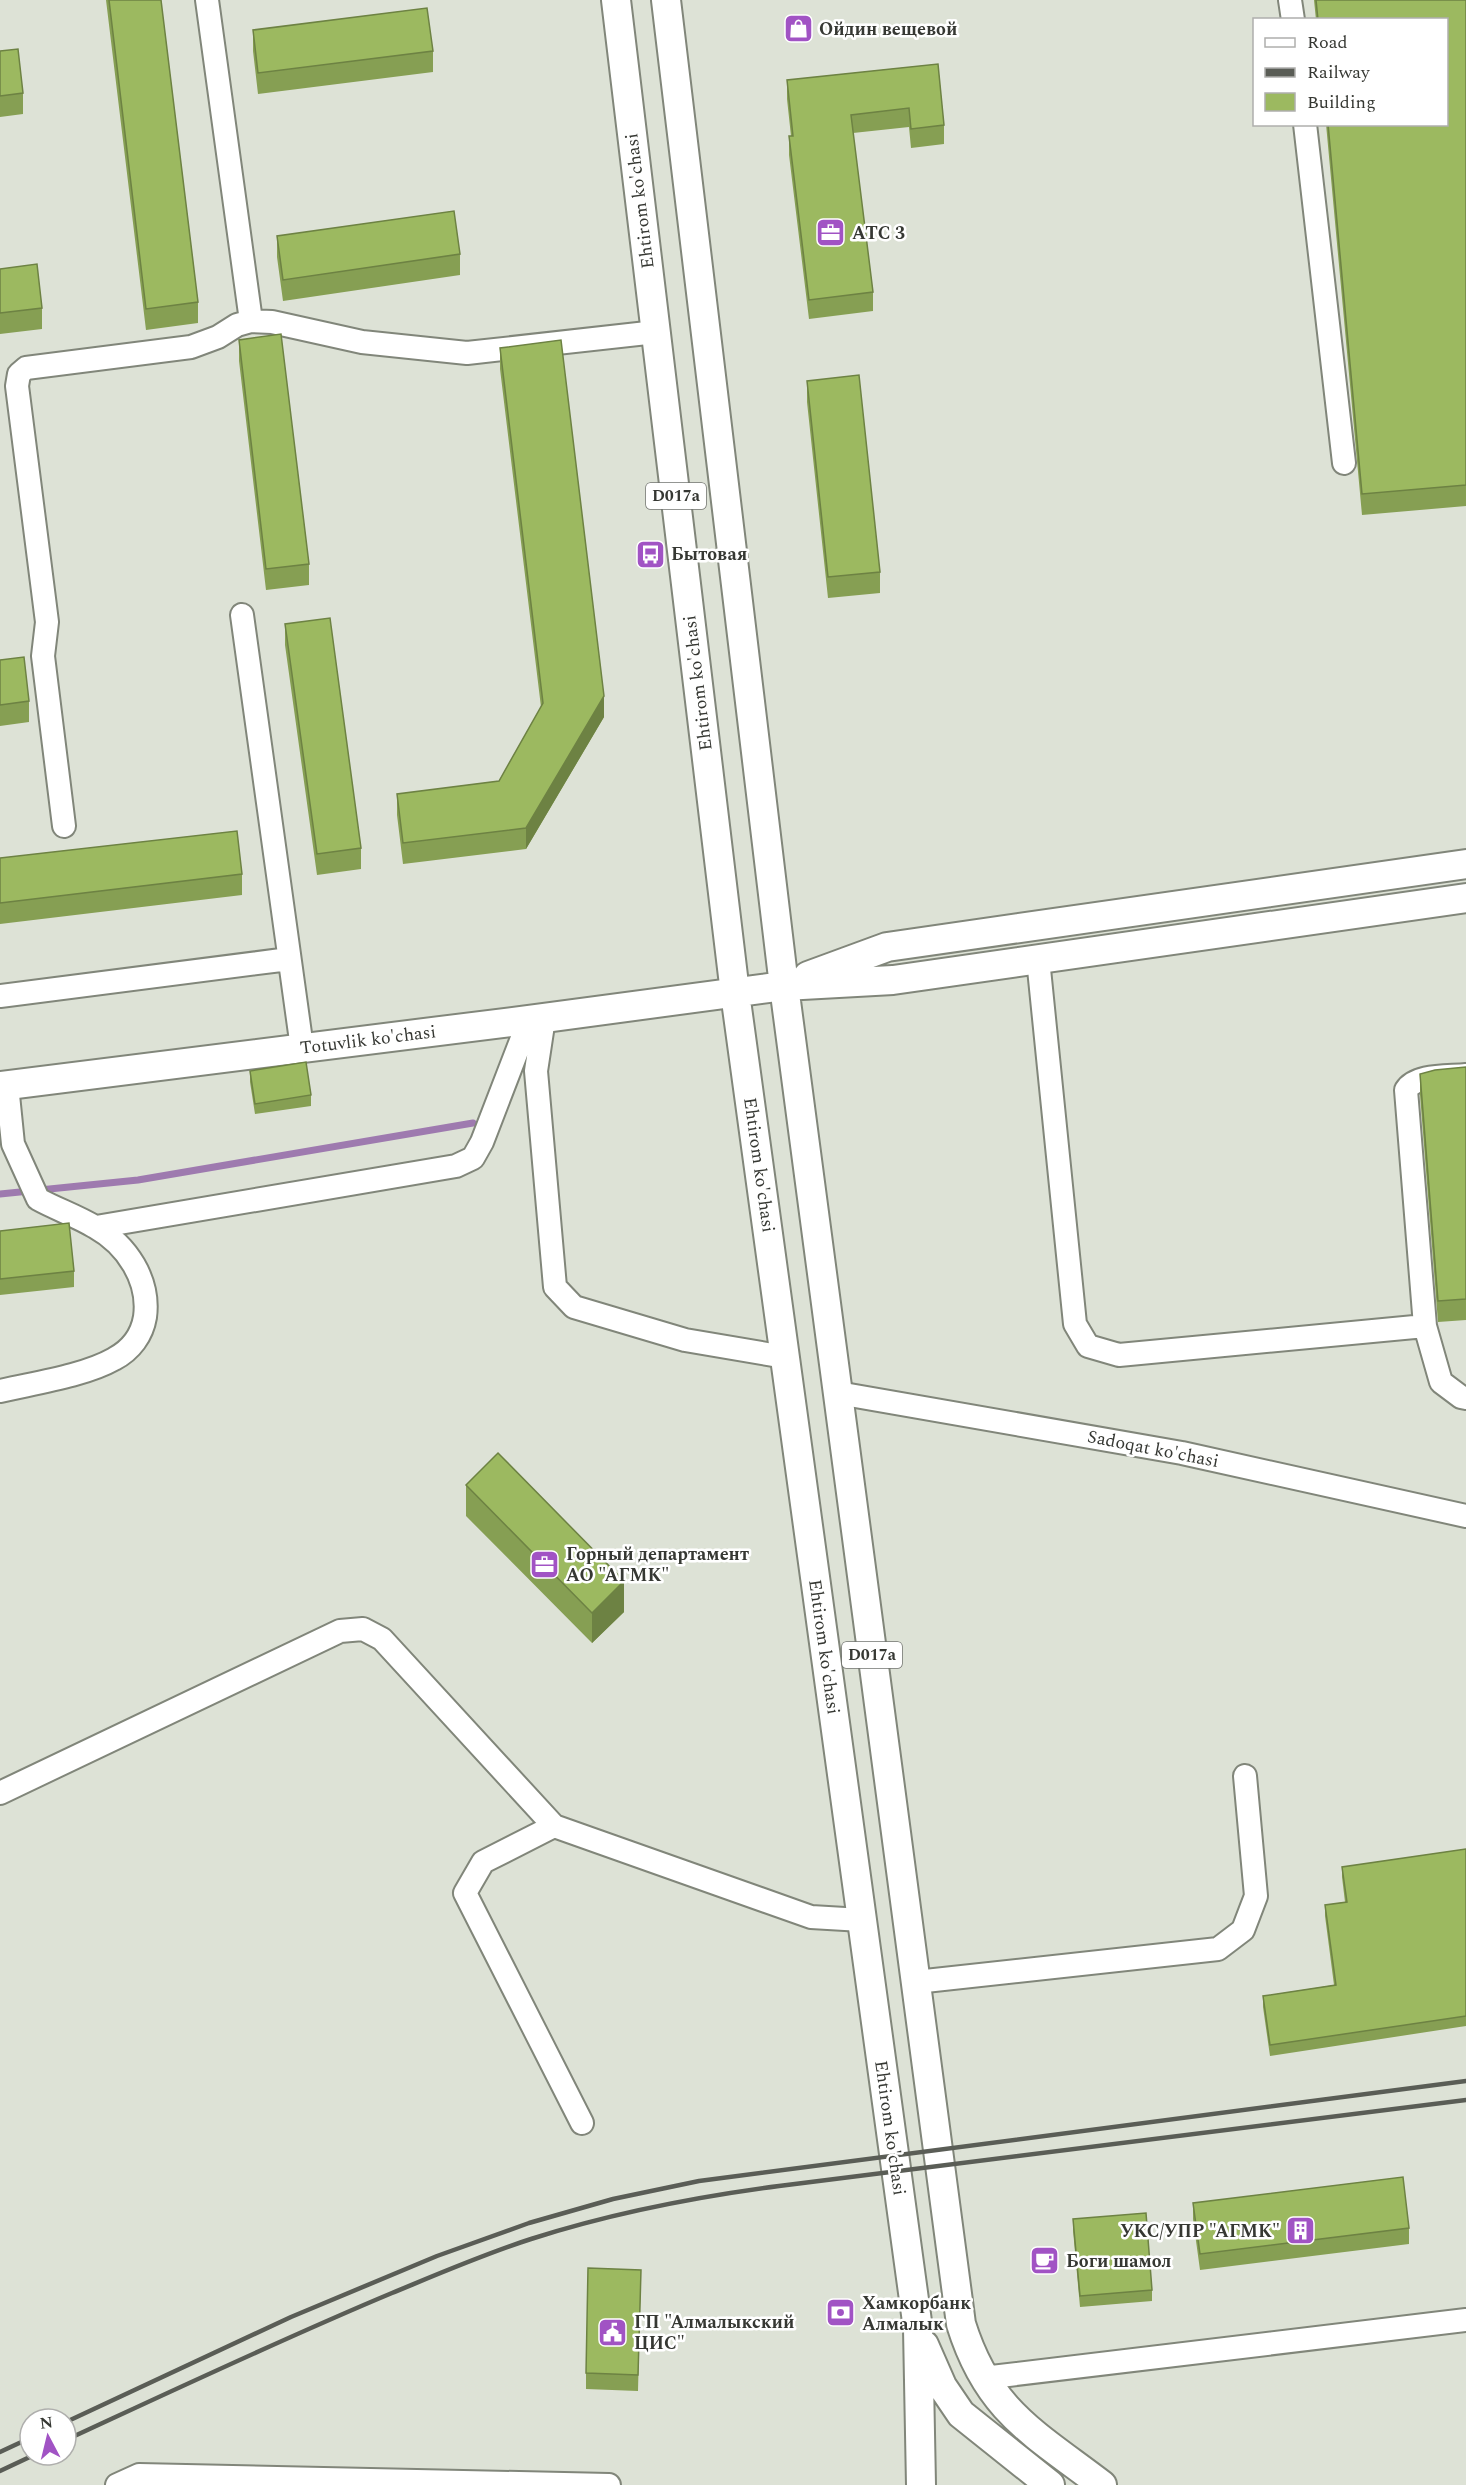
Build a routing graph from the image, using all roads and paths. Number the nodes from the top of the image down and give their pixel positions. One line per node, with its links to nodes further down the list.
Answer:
1 (207, 0): 7 (street)
2 (616, 0): 8 (main road, Ehtirom ko'chasi / D017a)
3 (666, 0): 16 (main road, D017a)
4 (1290, 0): 5 (street)
5 (1293, 18)
6 (1305, 126): 9 (street)
7 (251, 321): 8 (street); 11 (street)
8 (656, 332): 17 (main road, Ehtirom ko'chasi / D017a)
9 (1344, 463)
10 (242, 615): 14 (street)
11 (64, 826)
12 (1466, 864): 16 (main road)
13 (1466, 898): 15 (main road)
14 (289, 959): 18 (street); 20 (street)
15 (1038, 959): 16 (main road); 24 (street)
16 (784, 986): 17 (main road, Totuvlik ko'chasi); 27 (main road, D017a)
17 (735, 993): 19 (main road, Totuvlik ko'chasi); 25 (main road, Ehtirom ko'chasi / D017a)
18 (0, 996)
19 (536, 1019): 20 (main road, Totuvlik ko'chasi); 23 (street); 25 (street)
20 (302, 1048): 22 (main road, Totuvlik ko'chasi)
21 (1466, 1076): 24 (street)
22 (4, 1085): 23 (street)
23 (96, 1227): 26 (street)
24 (1425, 1326): 28 (street)
25 (785, 1357): 33 (main road, Ehtirom ko'chasi / D017a)
26 (0, 1391)
27 (838, 1393): 29 (street, Sadoqat ko'chasi); 34 (main road, D017a)
28 (1466, 1398)
29 (1466, 1516)
30 (1245, 1776): 34 (street)
31 (1, 1791): 32 (street)
32 (554, 1826): 33 (street); 35 (street)
33 (862, 1920): 38 (main road, Ehtirom ko'chasi / D017a)
34 (916, 1982): 37 (main road, D017a)
35 (582, 2123)
36 (1466, 2320): 39 (street)
37 (961, 2324): 38 (main road); 39 (main road)
38 (918, 2329): 42 (main road); 43 (main road)
39 (983, 2378): 44 (main road)
40 (117, 2485): 41 (street)
41 (609, 2485)
42 (921, 2485)
43 (1050, 2485)
44 (1102, 2485)

